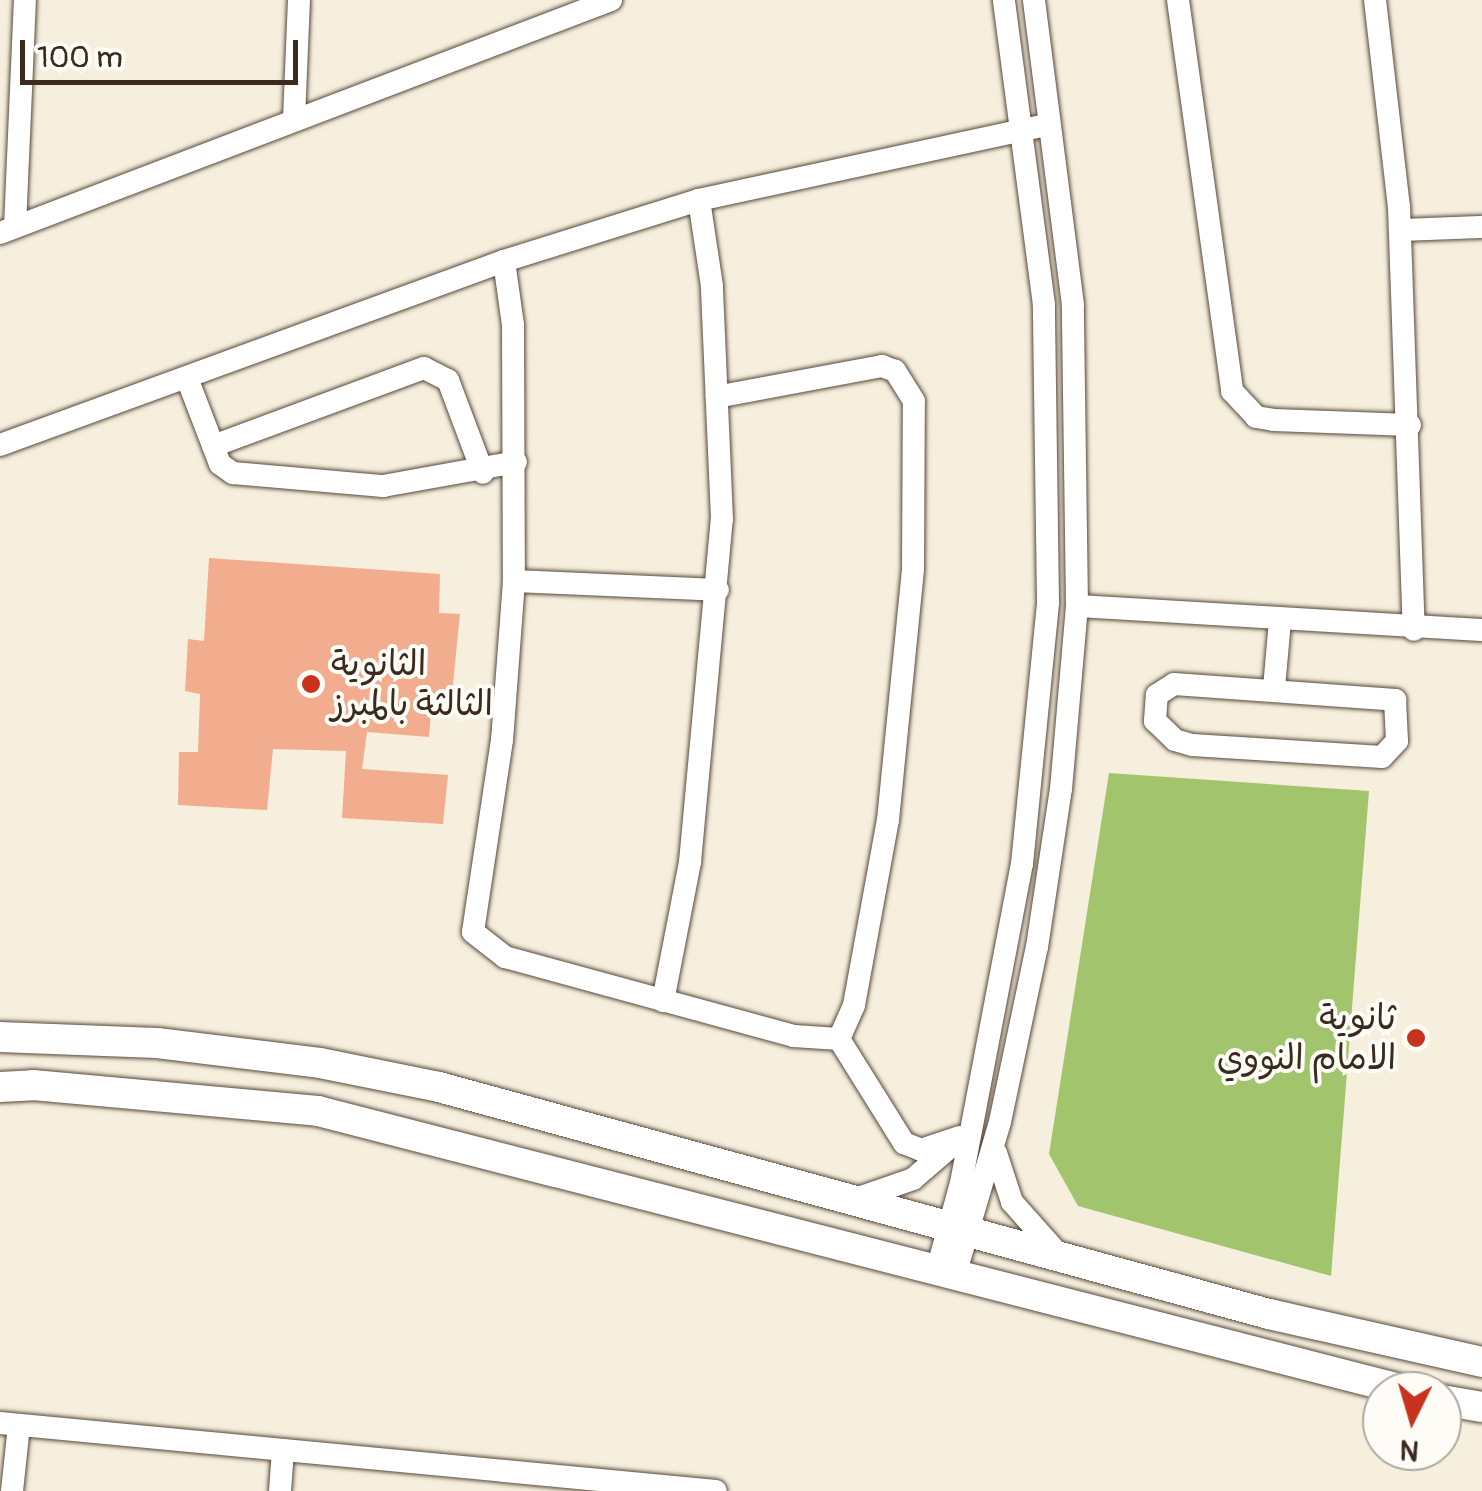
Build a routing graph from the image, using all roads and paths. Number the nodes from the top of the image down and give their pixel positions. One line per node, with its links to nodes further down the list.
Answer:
1 (25, 0): 13 (street)
2 (299, 0): 8 (street)
3 (611, 0): 8 (street)
4 (1004, 0): 10 (street)
5 (1034, 0): 9 (street)
6 (1178, 0): 18 (street)
7 (1375, 0): 14 (street)
8 (294, 118): 13 (street)
9 (1053, 124): 10 (street); 25 (street)
10 (1025, 128): 11 (street); 34 (street)
11 (699, 200): 15 (street); 17 (street)
12 (1482, 227): 14 (street)
13 (8, 230)
14 (1400, 230): 18 (street)
15 (504, 261): 16 (street); 21 (street)
16 (187, 378): 19 (street); 20 (street)
17 (717, 396): 24 (street); 32 (street)
18 (1410, 425): 27 (street)
19 (0, 445)
20 (213, 446): 22 (street); 22 (street)
21 (516, 462): 22 (street); 23 (street)
22 (483, 473)
23 (514, 581): 24 (street); 30 (street)
24 (718, 590): 30 (street)
25 (1077, 606): 26 (street); 36 (street)
26 (1280, 621): 27 (street); 29 (street)
27 (1414, 630): 28 (street)
28 (1482, 630)
29 (1274, 688): 29 (street)
30 (663, 1000): 32 (street)
31 (0, 1037): 38 (main road)
32 (839, 1039): 35 (street)
33 (0, 1088): 41 (main road)
34 (966, 1127): 35 (street); 37 (street); 39 (street)
35 (904, 1143): 37 (street)
36 (994, 1144): 39 (street); 40 (street)
37 (883, 1192): 38 (street)
38 (851, 1200): 39 (main road)
39 (959, 1229): 40 (main road); 41 (street)
40 (1062, 1257): 42 (main road)
41 (946, 1272): 43 (main road)
42 (1482, 1362)
43 (1362, 1379)
44 (9, 1424): 45 (street); 46 (street)
45 (283, 1450): 47 (street); 48 (street)
46 (12, 1491)
47 (280, 1491)
48 (716, 1491)

